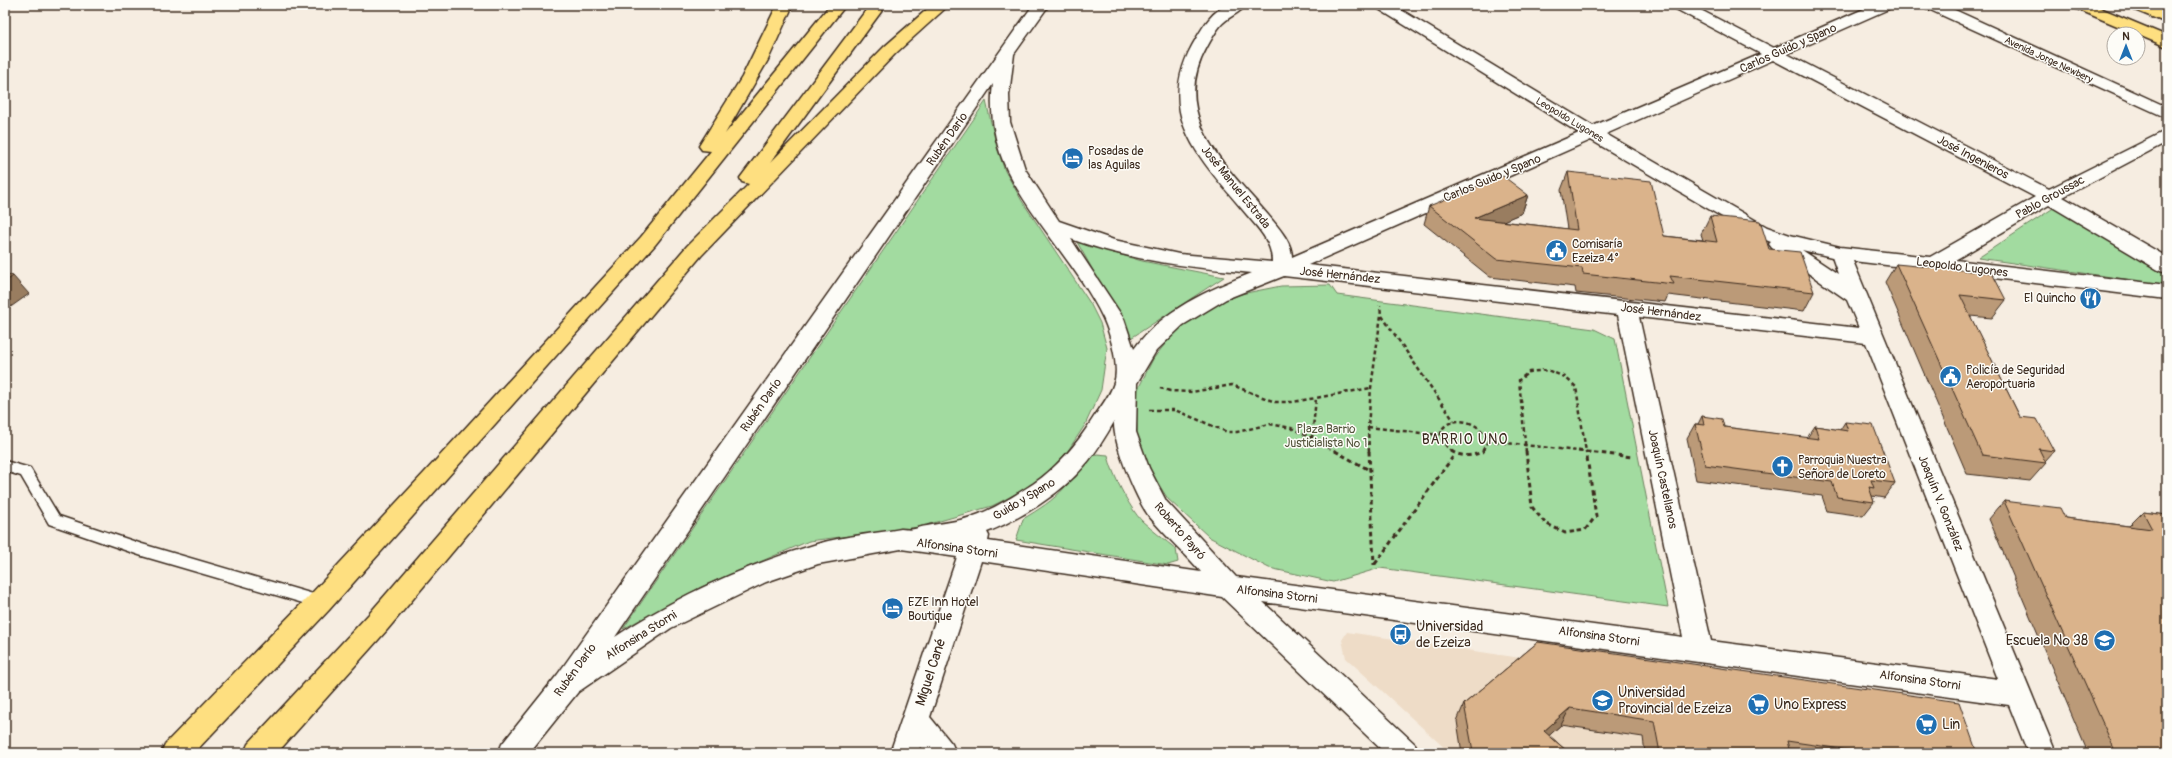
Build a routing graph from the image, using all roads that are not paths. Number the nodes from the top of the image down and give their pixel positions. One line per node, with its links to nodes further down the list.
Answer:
1 (785, 5): 24 (highway)
2 (838, 5): 24 (highway)
3 (878, 5): 25 (highway)
4 (941, 5): 25 (highway)
5 (1041, 5): 16 (street)
6 (1238, 5): 29 (street, José Manuel Estrada)
7 (1382, 5): 19 (street, Leopoldo Lugones)
8 (1679, 5): 17 (street)
9 (1886, 5): 17 (street, Carlos Guido y Spano)
10 (1931, 5): 18 (street, Avenida Jorge Newbery)
11 (2080, 5): 15 (highway)
12 (2135, 5): 14 (highway)
13 (2143, 5): 14 (highway)
14 (2167, 17)
15 (2167, 42)
16 (1006, 54): 22 (street); 42 (street, Rubén Darío)
17 (1775, 54): 19 (street, Carlos Guido y Spano); 21 (street, José Ingenieros)
18 (2167, 113)
19 (1593, 134): 23 (street, Leopoldo Lugones); 29 (street, Carlos Guido y Spano)
20 (2167, 134): 21 (street, Pablo Groussac)
21 (2049, 197): 27 (street, Pablo Groussac); 28 (street, José Ingenieros)
22 (1053, 226): 29 (street, José Hernández); 34 (street, Roberto Payró)
23 (1760, 230): 26 (street, Leopoldo Lugones); 31 (street, Leopoldo Lugones)
24 (648, 240): 40 (highway)
25 (694, 251): 46 (highway)
26 (1840, 253): 27 (street, Leopoldo Lugones); 31 (street, Joaquín V. González)
27 (1935, 263): 30 (street, Leopoldo Lugones)
28 (2167, 266)
29 (1282, 269): 32 (street, José Hernández); 34 (street, Carlos Guido y Spano)
30 (2167, 292)
31 (1856, 296): 33 (street, Joaquín V. González)
32 (1628, 308): 33 (street, José Hernández); 41 (street, Joaquín Castellanos)
33 (1874, 337): 43 (street, Joaquín V. González)
34 (1125, 385): 36 (street, Guido y Spano); 39 (street, Roberto Payró)
35 (5, 466): 40 (lane)
36 (982, 524): 37 (street, Guido y Spano); 38 (street, Miguel Cané)
37 (901, 540): 38 (street, Alfonsina Storni); 42 (street, Alfonsina Storni)
38 (971, 550): 39 (street, Alfonsina Storni); 44 (street, Miguel Cané)
39 (1229, 587): 41 (street, Alfonsina Storni); 50 (street, Roberto Payró)
40 (320, 602): 45 (highway)
41 (1699, 649): 43 (street, Alfonsina Storni)
42 (568, 683): 47 (street, Rubén Darío)
43 (2018, 694): 51 (street, Joaquín V. González)
44 (915, 719): 48 (street, Miguel Cané); 49 (street)
45 (175, 753)
46 (258, 753)
47 (512, 753)
48 (904, 753)
49 (942, 753)
50 (1405, 753)
51 (2042, 753)

